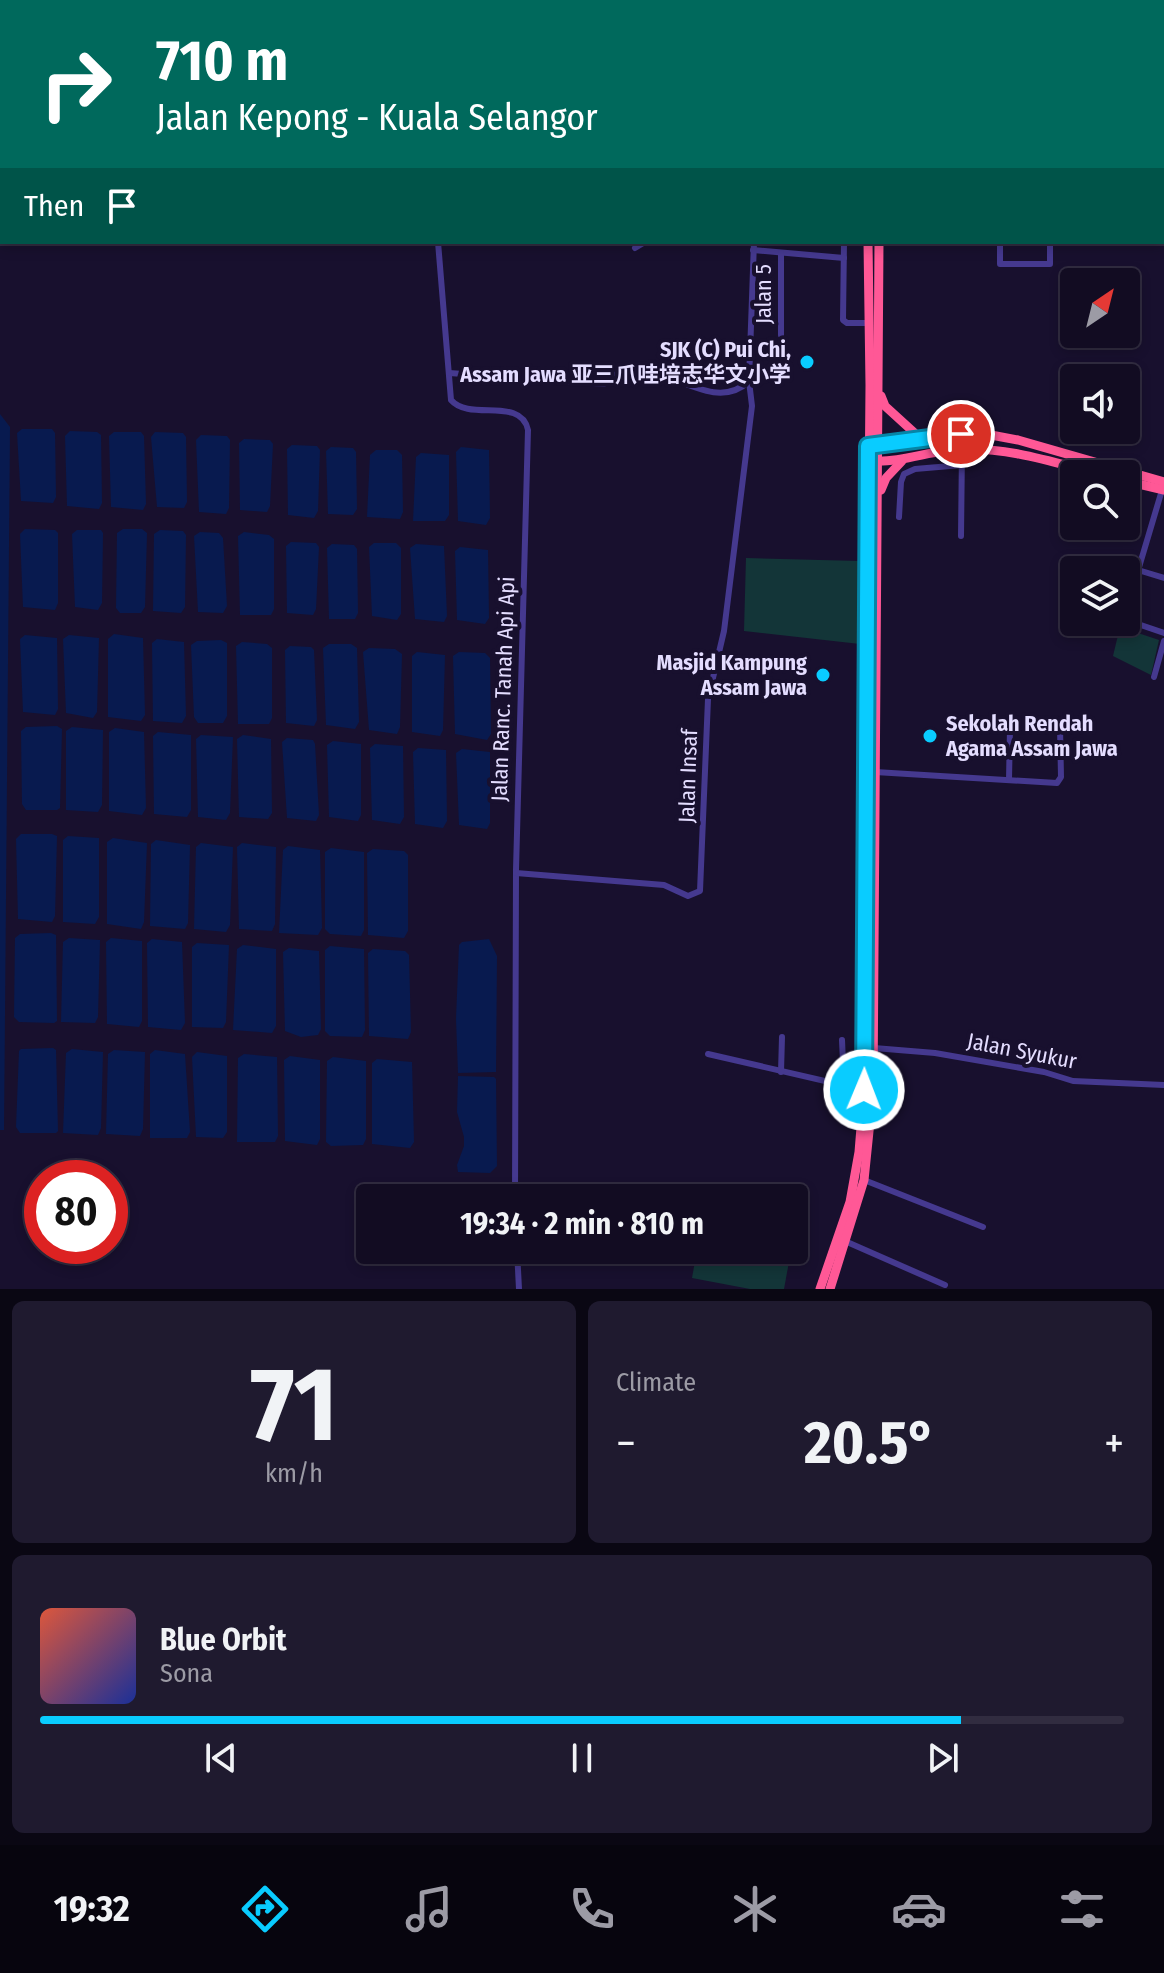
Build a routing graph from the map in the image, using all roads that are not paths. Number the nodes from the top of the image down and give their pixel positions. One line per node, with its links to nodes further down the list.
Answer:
1 (438, 244): 15 (street, Jalan Ranc. Tanah Api Api)
2 (642, 244): 9 (street)
3 (754, 244): 10 (street)
4 (844, 244): 12 (street)
5 (868, 244): 13 (highway)
6 (879, 244): 17 (highway)
7 (1000, 244): 8 (street)
8 (1050, 244)
9 (635, 248)
10 (753, 250): 11 (street); 16 (street)
11 (781, 253): 12 (street); 14 (street, Jalan 5)
12 (844, 258): 13 (street)
13 (870, 323): 19 (highway)
14 (781, 335)
15 (449, 373): 16 (street); 43 (street, Jalan Ranc. Tanah Api Api)
16 (749, 381): 43 (street, Jalan Insaf)
17 (879, 393): 18 (highway); 19 (highway)
18 (919, 437): 19 (highway); 26 (highway)
19 (875, 443): 22 (highway)
20 (962, 449): 21 (highway); 23 (highway); 24 (street)
21 (902, 461): 22 (highway); 27 (highway)
22 (872, 463): 27 (highway); 51 (highway)
23 (1060, 464)
24 (962, 465): 28 (street); 31 (street)
25 (1140, 483): 26 (highway)
26 (1163, 487): 29 (street)
27 (878, 504): 41 (highway)
28 (899, 517)
29 (1153, 521): 30 (street); 32 (street)
30 (1164, 524)
31 (961, 536)
32 (1140, 563)
33 (1140, 571): 34 (street)
34 (1164, 578)
35 (1140, 625): 36 (street)
36 (1164, 633)
37 (1164, 641): 38 (street)
38 (1154, 677)
39 (1060, 727): 42 (street)
40 (1010, 728): 42 (street)
41 (875, 772): 42 (street); 46 (highway)
42 (1009, 780)
43 (516, 873): 53 (street, Jalan Ranc. Tanah Api Api)
44 (782, 1037): 48 (street)
45 (842, 1040): 49 (street)
46 (874, 1048): 50 (street, Jalan Syukur); 51 (highway)
47 (708, 1054): 48 (street)
48 (781, 1072): 49 (street)
49 (844, 1085): 51 (street)
50 (1164, 1085)
51 (868, 1091): 52 (highway); 59 (highway)
52 (864, 1180): 54 (street); 55 (highway)
53 (515, 1184)
54 (983, 1227)
55 (847, 1242): 57 (street); 60 (highway)
56 (518, 1264): 58 (street)
57 (945, 1285)
58 (519, 1289)
59 (820, 1289)
60 (830, 1289)

